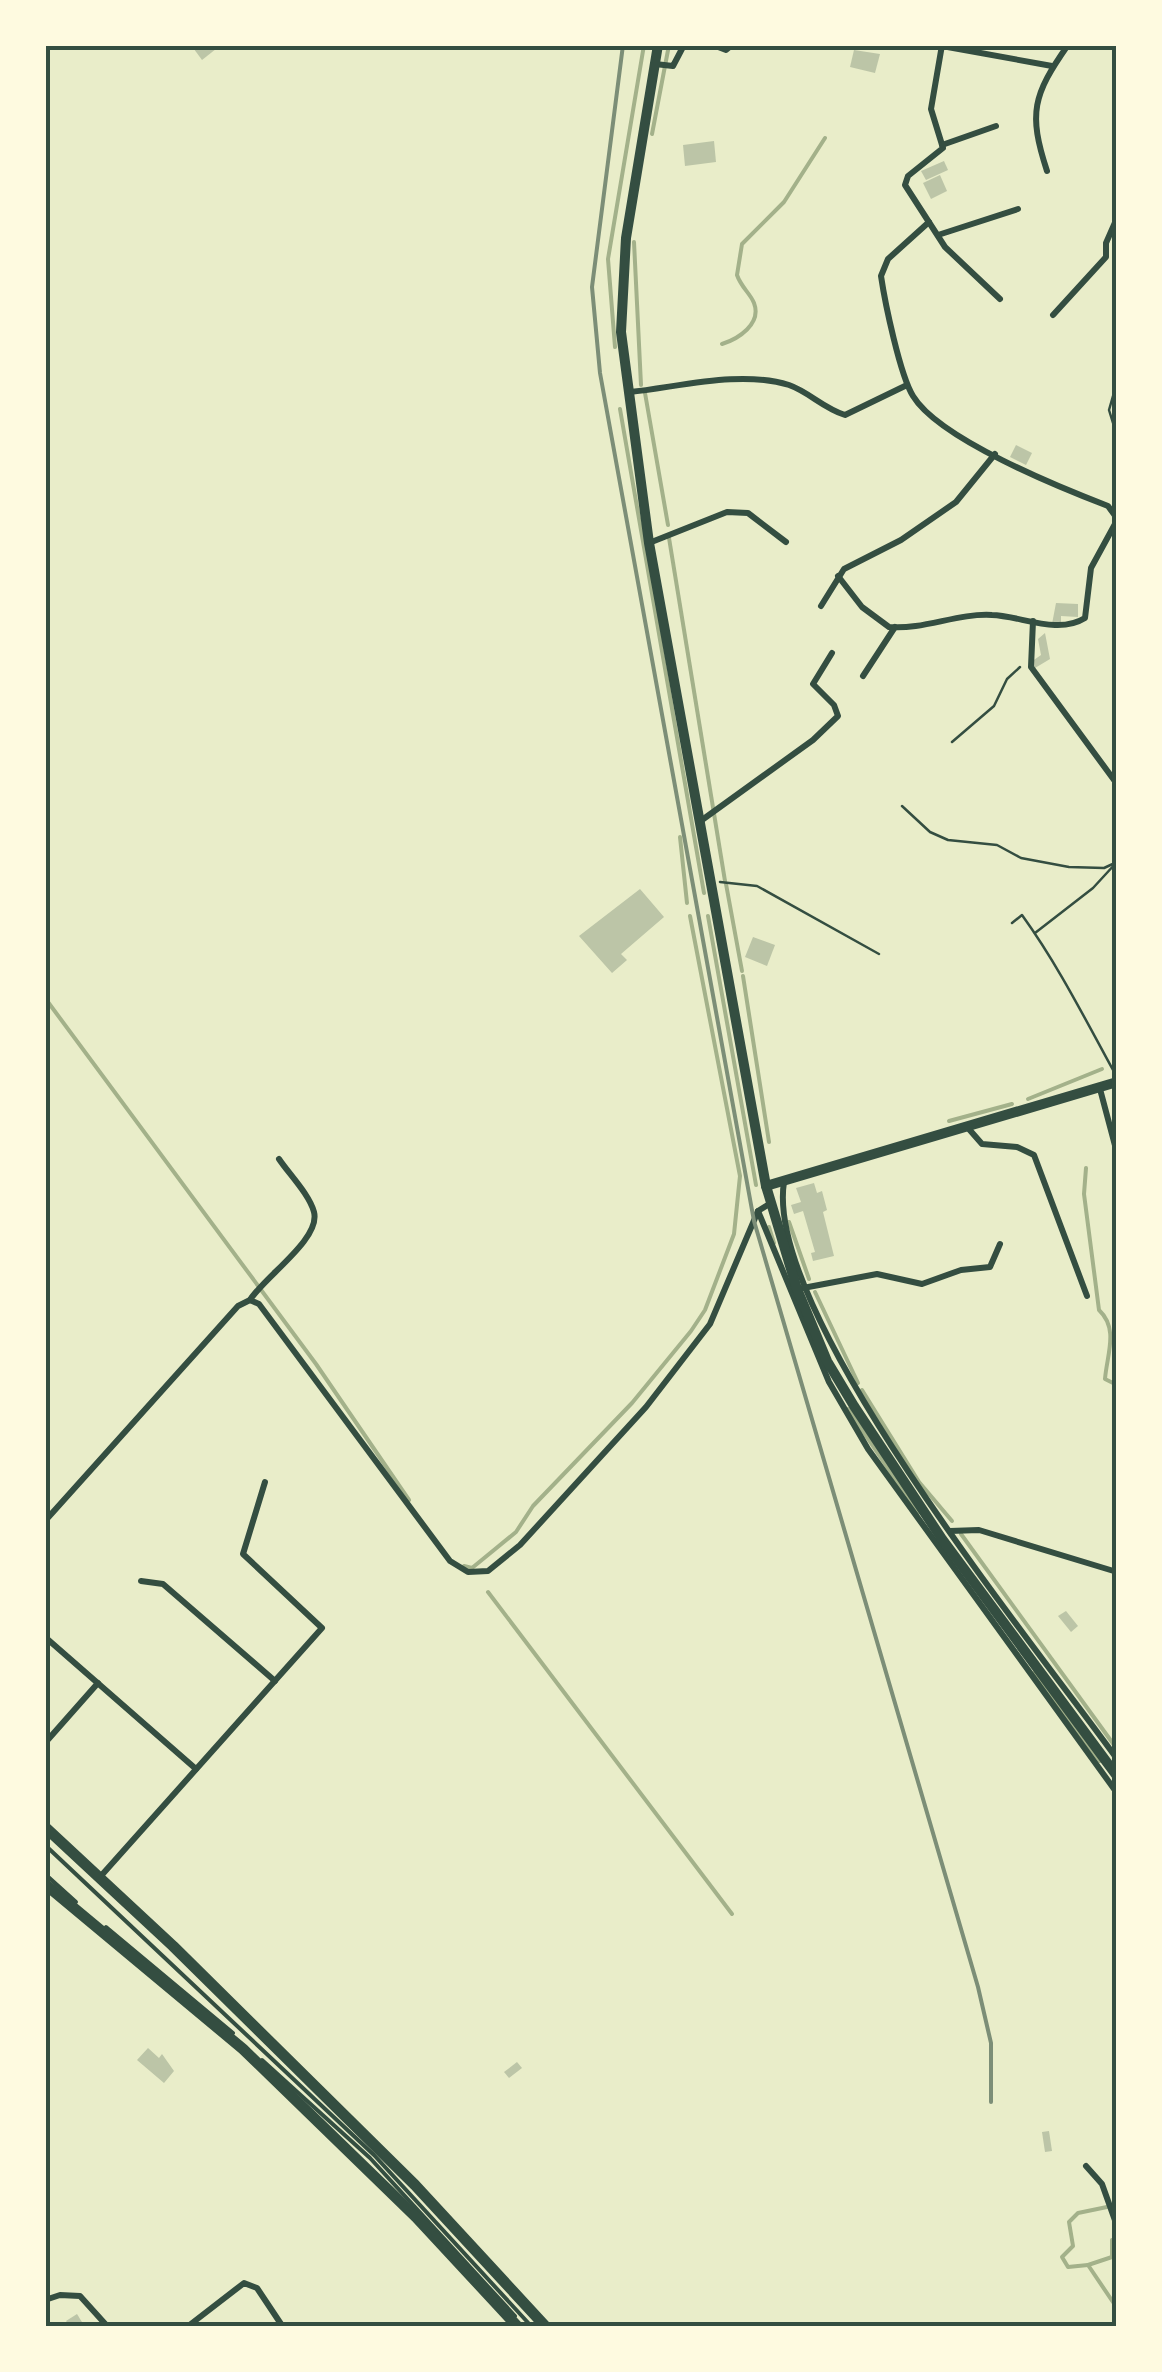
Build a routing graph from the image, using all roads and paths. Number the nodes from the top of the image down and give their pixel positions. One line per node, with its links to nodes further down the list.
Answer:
1 (658, 45): 7 (main road)
2 (684, 45): 7 (street)
3 (712, 45): 4 (street)
4 (732, 45)
5 (942, 45): 8 (street); 10 (street)
6 (1068, 45): 8 (street)
7 (655, 64): 20 (main road)
8 (1052, 66): 11 (street)
9 (996, 126): 10 (street)
10 (942, 145): 14 (street)
11 (1047, 171)
12 (1018, 208): 15 (street)
13 (1117, 218): 17 (street)
14 (929, 222): 15 (street); 19 (street)
15 (938, 235): 16 (street)
16 (1000, 300)
17 (1053, 314)
18 (1117, 382): 21 (path)
19 (908, 385): 20 (street); 22 (street)
20 (629, 392): 24 (main road)
21 (1117, 436)
22 (995, 454): 25 (street); 27 (street)
23 (786, 542): 24 (street)
24 (649, 543): 35 (main road)
25 (838, 576): 26 (street); 28 (street)
26 (821, 606)
27 (1033, 622): 28 (street); 30 (street)
28 (895, 628): 31 (street)
29 (832, 653): 35 (street)
30 (1030, 662): 32 (path); 33 (street)
31 (863, 676)
32 (952, 742)
33 (1117, 784)
34 (902, 806): 36 (path)
35 (702, 820): 37 (main road)
36 (1117, 862): 39 (path)
37 (714, 882): 40 (path); 47 (main road)
38 (1012, 923): 39 (path)
39 (1035, 932): 41 (path)
40 (879, 954)
41 (1117, 1079): 42 (main road)
42 (1100, 1088): 43 (main road); 44 (street)
43 (968, 1128): 46 (main road); 52 (street)
44 (1117, 1154)
45 (278, 1158): 53 (street)
46 (784, 1181): 47 (main road); 51 (street)
47 (766, 1186): 48 (main road)
48 (771, 1203): 49 (street); 51 (main road)
49 (758, 1211): 53 (street); 66 (street)
50 (1000, 1244): 51 (street)
51 (802, 1289): 56 (main road)
52 (1087, 1296)
53 (250, 1300): 55 (street)
54 (266, 1482): 60 (street)
55 (45, 1522)
56 (946, 1535): 57 (street); 63 (street); 65 (main road)
57 (1117, 1572)
58 (141, 1581): 60 (street)
59 (45, 1636): 61 (street)
60 (275, 1681): 64 (street)
61 (98, 1683): 62 (street); 64 (street)
62 (45, 1743)
63 (1117, 1759)
64 (196, 1769): 70 (street)
65 (1117, 1776)
66 (1117, 1793)
67 (45, 1827): 70 (highway)
68 (45, 1844): 79 (lane)
69 (45, 1874): 78 (lane)
70 (100, 1877): 80 (highway)
71 (45, 1884): 78 (highway)
72 (1086, 2166): 73 (street)
73 (1117, 2226)
74 (45, 2300): 75 (street)
75 (108, 2327)
76 (186, 2327): 77 (street)
77 (283, 2327)
78 (519, 2327)
79 (532, 2327)
80 (546, 2327)

